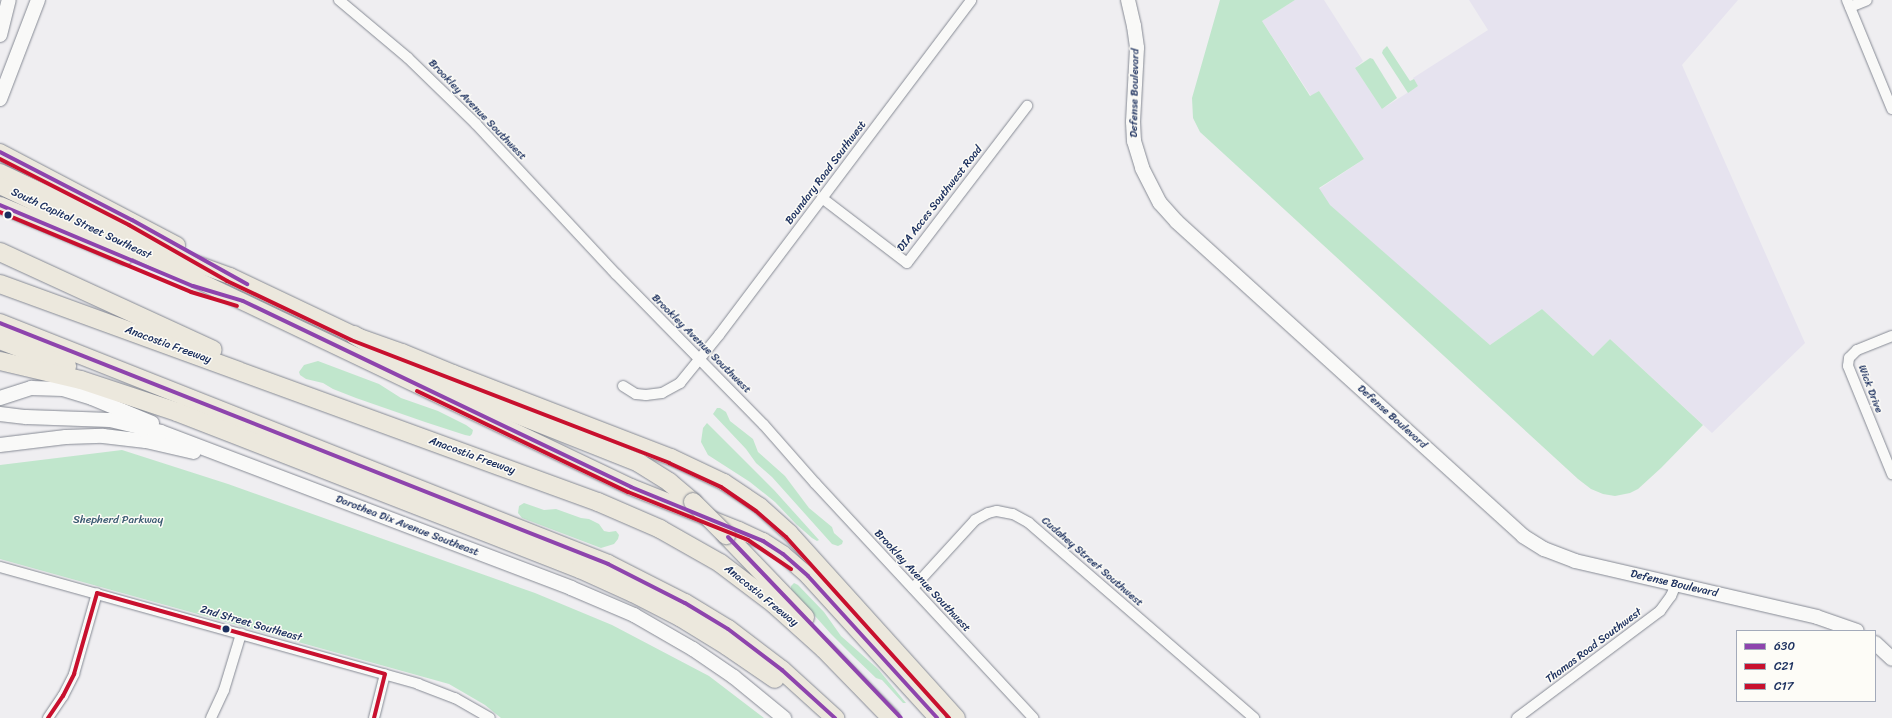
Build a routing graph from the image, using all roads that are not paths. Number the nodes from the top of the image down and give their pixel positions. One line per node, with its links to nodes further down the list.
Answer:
1 (9, 0): 11 (street)
2 (16, 0): 11 (street)
3 (30, 0): 12 (street)
4 (38, 0): 12 (street)
5 (45, 0): 12 (street)
6 (339, 0): 29 (street, Brookley Avenue Southwest)
7 (972, 0): 19 (street, Boundary Road Southwest)
8 (1128, 0): 41 (street, Defense Boulevard)
9 (1867, 0): 10 (street)
10 (1849, 4): 15 (street)
11 (1, 31)
12 (22, 41): 13 (street)
13 (0, 99)
14 (1027, 106): 19 (street, DIA Acces Southwest Road)
15 (1892, 109)
16 (0, 152): 22 (main road)
17 (0, 172): 22 (main road)
18 (0, 186): 24 (main road, South Capitol Street Southeast)
19 (822, 198): 29 (street, Boundary Road Southwest)
20 (0, 204): 24 (main road)
21 (0, 252): 33 (highway)
22 (230, 276): 26 (main road)
23 (0, 284): 33 (highway, Anacostia Freeway)
24 (243, 301): 58 (main road, South Capitol Street Southeast)
25 (0, 323): 55 (highway)
26 (354, 335): 57 (highway, bridge); 59 (main road)
27 (1892, 336): 38 (street, Wick Drive)
28 (0, 340): 34 (highway)
29 (698, 359): 31 (street, Boundary Road Southwest); 42 (street, Brookley Avenue Southwest)
30 (0, 361): 34 (highway)
31 (623, 386)
32 (0, 398): 36 (street)
33 (343, 408): 56 (highway, Anacostia Freeway)
34 (177, 412): 54 (highway)
35 (4, 414): 36 (street, Dorothea Dix Avenue Southeast)
36 (176, 437): 39 (street, Dorothea Dix Avenue Southeast)
37 (0, 445): 39 (street)
38 (1892, 474)
39 (271, 475): 53 (street, Dorothea Dix Avenue Southeast)
40 (0, 567): 43 (street, 2nd Street Southeast)
41 (1676, 584): 44 (street, Defense Boulevard); 62 (street, Thomas Road Southwest)
42 (913, 588): 60 (street, Brookley Avenue Southwest); 61 (street, Cudahey Street Southwest)
43 (97, 593): 45 (street, 2nd Street Southeast); 49 (street)
44 (1854, 630)
45 (241, 634): 48 (street, 2nd Street Southeast); 50 (street)
46 (1876, 644): 47 (street)
47 (1892, 659)
48 (385, 674): 51 (street); 52 (street, 2nd Street Southeast)
49 (48, 718)
50 (211, 718)
51 (374, 718)
52 (490, 718)
53 (784, 718)
54 (822, 718)
55 (835, 718)
56 (891, 718)
57 (901, 718)
58 (937, 718)
59 (957, 718)
60 (1033, 718)
61 (1254, 718)
62 (1517, 718)

